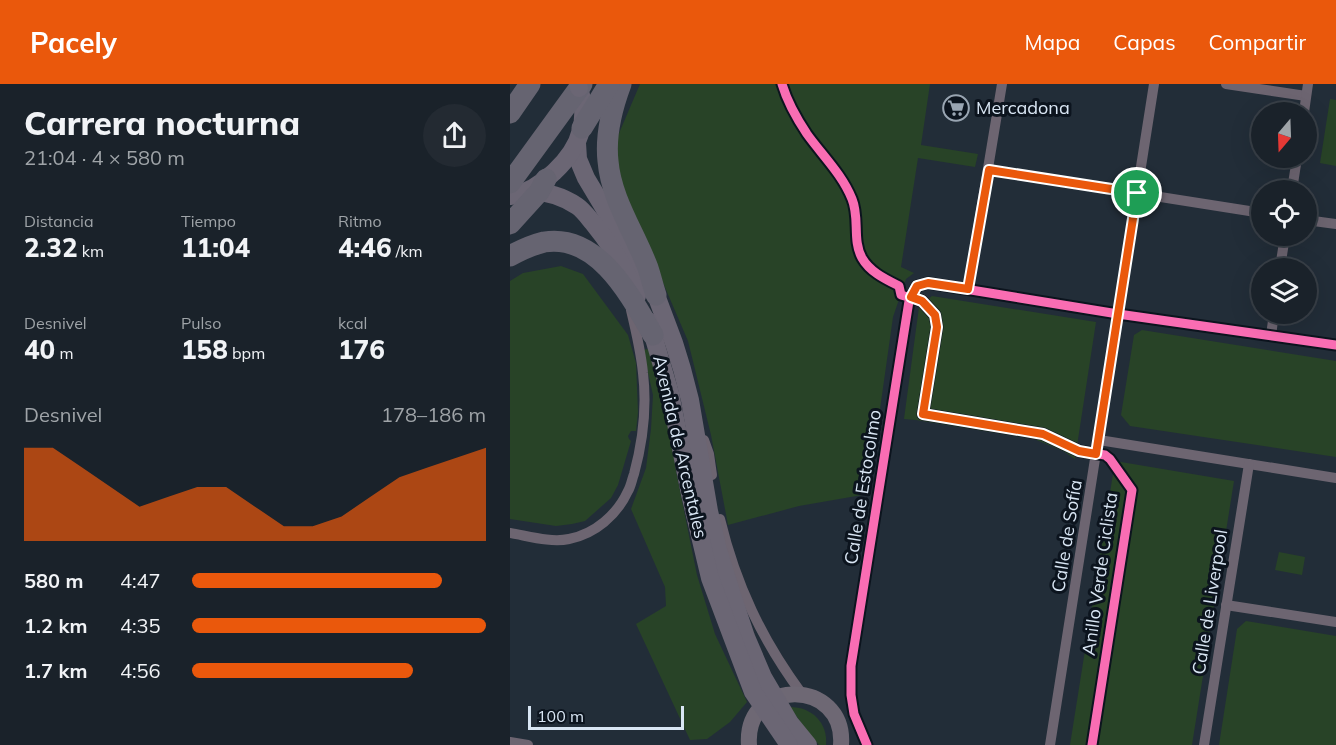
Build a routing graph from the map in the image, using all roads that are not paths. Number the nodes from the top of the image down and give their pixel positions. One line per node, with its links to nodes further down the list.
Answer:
1 (530, 84): 11 (highway)
2 (609, 84): 12 (highway)
3 (621, 84): 23 (highway)
4 (1002, 84): 13 (street)
5 (1154, 84): 15 (street, Calle de Sofía)
6 (1226, 84): 9 (street)
7 (1308, 84): 9 (street)
8 (580, 85): 12 (main road, Avenida de Arcentales); 14 (highway)
9 (1306, 96): 10 (street)
10 (1305, 102)
11 (510, 113)
12 (579, 136): 14 (main road); 23 (main road, Avenida de Arcentales)
13 (989, 170): 15 (street); 21 (street)
14 (526, 191): 18 (highway); 26 (main road, Avenida de Arcentales)
15 (1137, 193): 16 (street); 24 (street, Calle de Sofía)
16 (1251, 211)
17 (1317, 221): 19 (street)
18 (510, 224)
19 (1336, 224)
20 (510, 256): 22 (highway)
21 (968, 289): 24 (street, Calle de Estocolmo); 45 (street, Calle de Estocolmo)
22 (627, 291): 26 (highway); 33 (street)
23 (656, 295): 29 (main road, Avenida de Arcentales)
24 (1118, 314): 27 (street, Calle de Estocolmo); 30 (street, Calle de Sofía)
25 (1273, 324): 27 (street)
26 (653, 335): 37 (main road, Avenida de Arcentales)
27 (1271, 335): 28 (street, Calle de Estocolmo)
28 (1336, 345)
29 (690, 400): 36 (street, Avenida de Arcentales); 37 (main road, Avenida de Arcentales)
30 (1099, 440): 31 (street); 46 (street, Calle de Sofía)
31 (1249, 464): 32 (street); 34 (street, Calle de Liverpool)
32 (1336, 478)
33 (510, 533)
34 (1226, 605): 35 (street); 47 (street, Calle de Liverpool)
35 (1336, 622)
36 (802, 694): 37 (street); 40 (street)
37 (769, 702): 38 (street); 43 (main road, Avenida de Arcentales); 44 (main road, Avenida de Arcentales)
38 (749, 738): 42 (street)
39 (510, 742): 41 (street)
40 (842, 744)
41 (528, 745)
42 (739, 745)
43 (789, 745)
44 (808, 745)
45 (867, 745)
46 (1050, 745)
47 (1204, 745)

